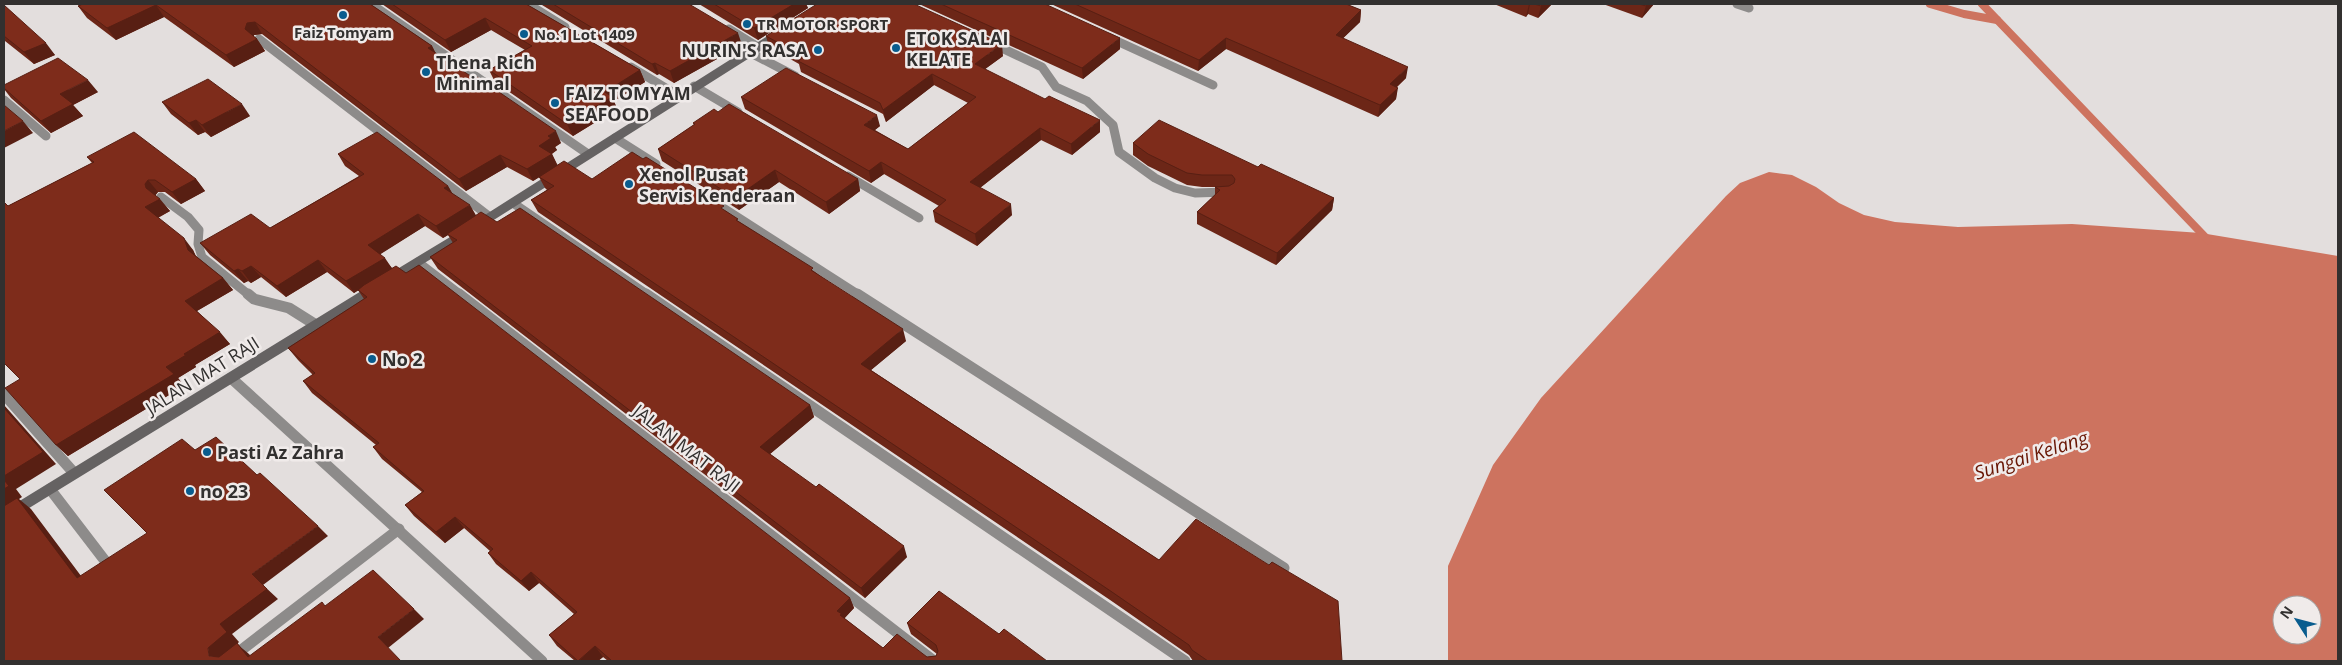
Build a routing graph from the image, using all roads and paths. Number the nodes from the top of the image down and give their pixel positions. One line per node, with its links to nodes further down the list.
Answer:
1 (371, 4): 22 (street)
2 (528, 4): 7 (street)
3 (1738, 4): 4 (street)
4 (1749, 8)
5 (719, 23): 11 (street)
6 (789, 27): 11 (street, JALAN MAT RAJI)
7 (570, 29)
8 (1098, 32): 15 (street)
9 (979, 37): 25 (street)
10 (259, 39): 29 (street)
11 (758, 47): 12 (street, JALAN MAT RAJI)
12 (749, 52): 14 (street); 16 (street, JALAN MAT RAJI)
13 (620, 60): 17 (street)
14 (801, 80)
15 (1213, 85)
16 (694, 86): 17 (street, JALAN MAT RAJI); 19 (street)
17 (679, 96): 21 (street, JALAN MAT RAJI)
18 (4, 100): 20 (street)
19 (744, 116)
20 (46, 136)
21 (614, 138): 22 (street, JALAN MAT RAJI); 24 (street)
22 (588, 154): 28 (street, JALAN MAT RAJI)
23 (836, 169): 30 (street)
24 (665, 170)
25 (1228, 192)
26 (161, 197): 32 (street)
27 (707, 197): 40 (street)
28 (513, 203): 29 (street, JALAN MAT RAJI); 44 (street)
29 (490, 218): 31 (street, JALAN MAT RAJI)
30 (919, 218)
31 (418, 262): 32 (street, JALAN MAT RAJI); 43 (street, JALAN MAT RAJI)
32 (316, 325): 33 (street, JALAN MAT RAJI)
33 (232, 378): 35 (street, JALAN MAT RAJI); 38 (street)
34 (4, 394): 35 (street)
35 (74, 474): 36 (street, JALAN MAT RAJI)
36 (50, 489): 37 (street, JALAN MAT RAJI); 39 (street)
37 (4, 518)
38 (399, 529): 41 (street); 42 (street)
39 (109, 566)
40 (1284, 568)
41 (227, 661)
42 (542, 661)
43 (934, 661)
44 (1185, 661)

